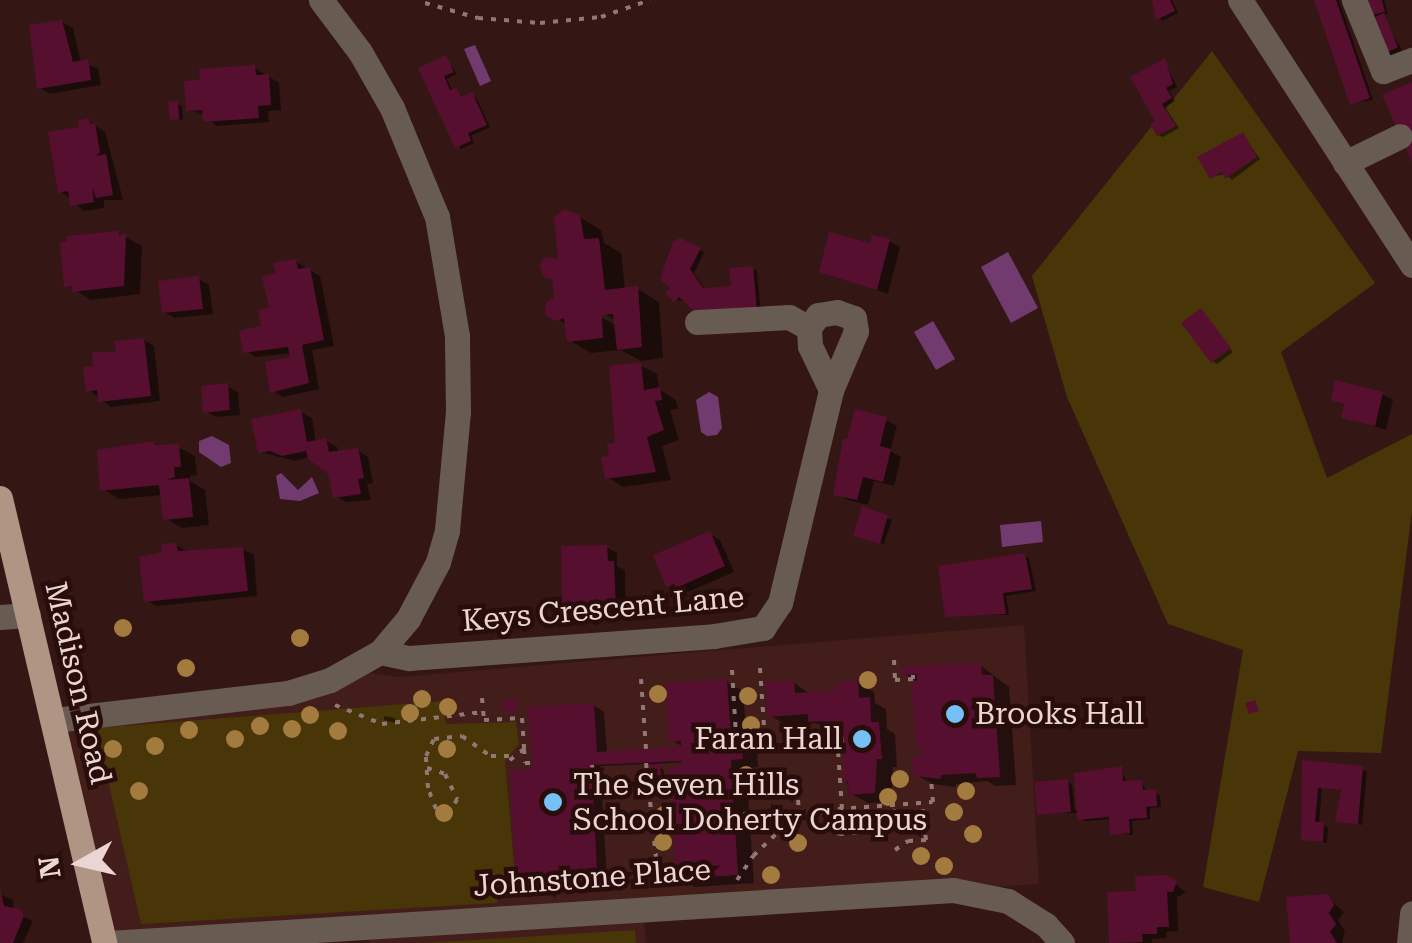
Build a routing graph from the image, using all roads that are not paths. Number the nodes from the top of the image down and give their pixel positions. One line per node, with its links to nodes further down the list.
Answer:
1 (322, 0): 14 (street)
2 (1240, 0): 6 (street)
3 (1354, 0): 4 (street)
4 (1412, 60)
5 (1400, 136): 6 (street)
6 (1345, 163): 7 (street)
7 (1408, 250)
8 (698, 322): 9 (street)
9 (809, 328): 10 (street); 10 (street, Keys Crescent Lane)
10 (831, 390): 14 (street, Keys Crescent Lane)
11 (0, 498): 12 (main road, Madison Road)
12 (28, 614): 13 (street); 15 (main road, Madison Road)
13 (0, 617)
14 (380, 652): 15 (street)
15 (54, 720): 17 (main road, Madison Road)
16 (1412, 913): 19 (street)
17 (106, 943): 18 (street, Johnstone Place)
18 (1062, 943)
19 (1409, 943)

